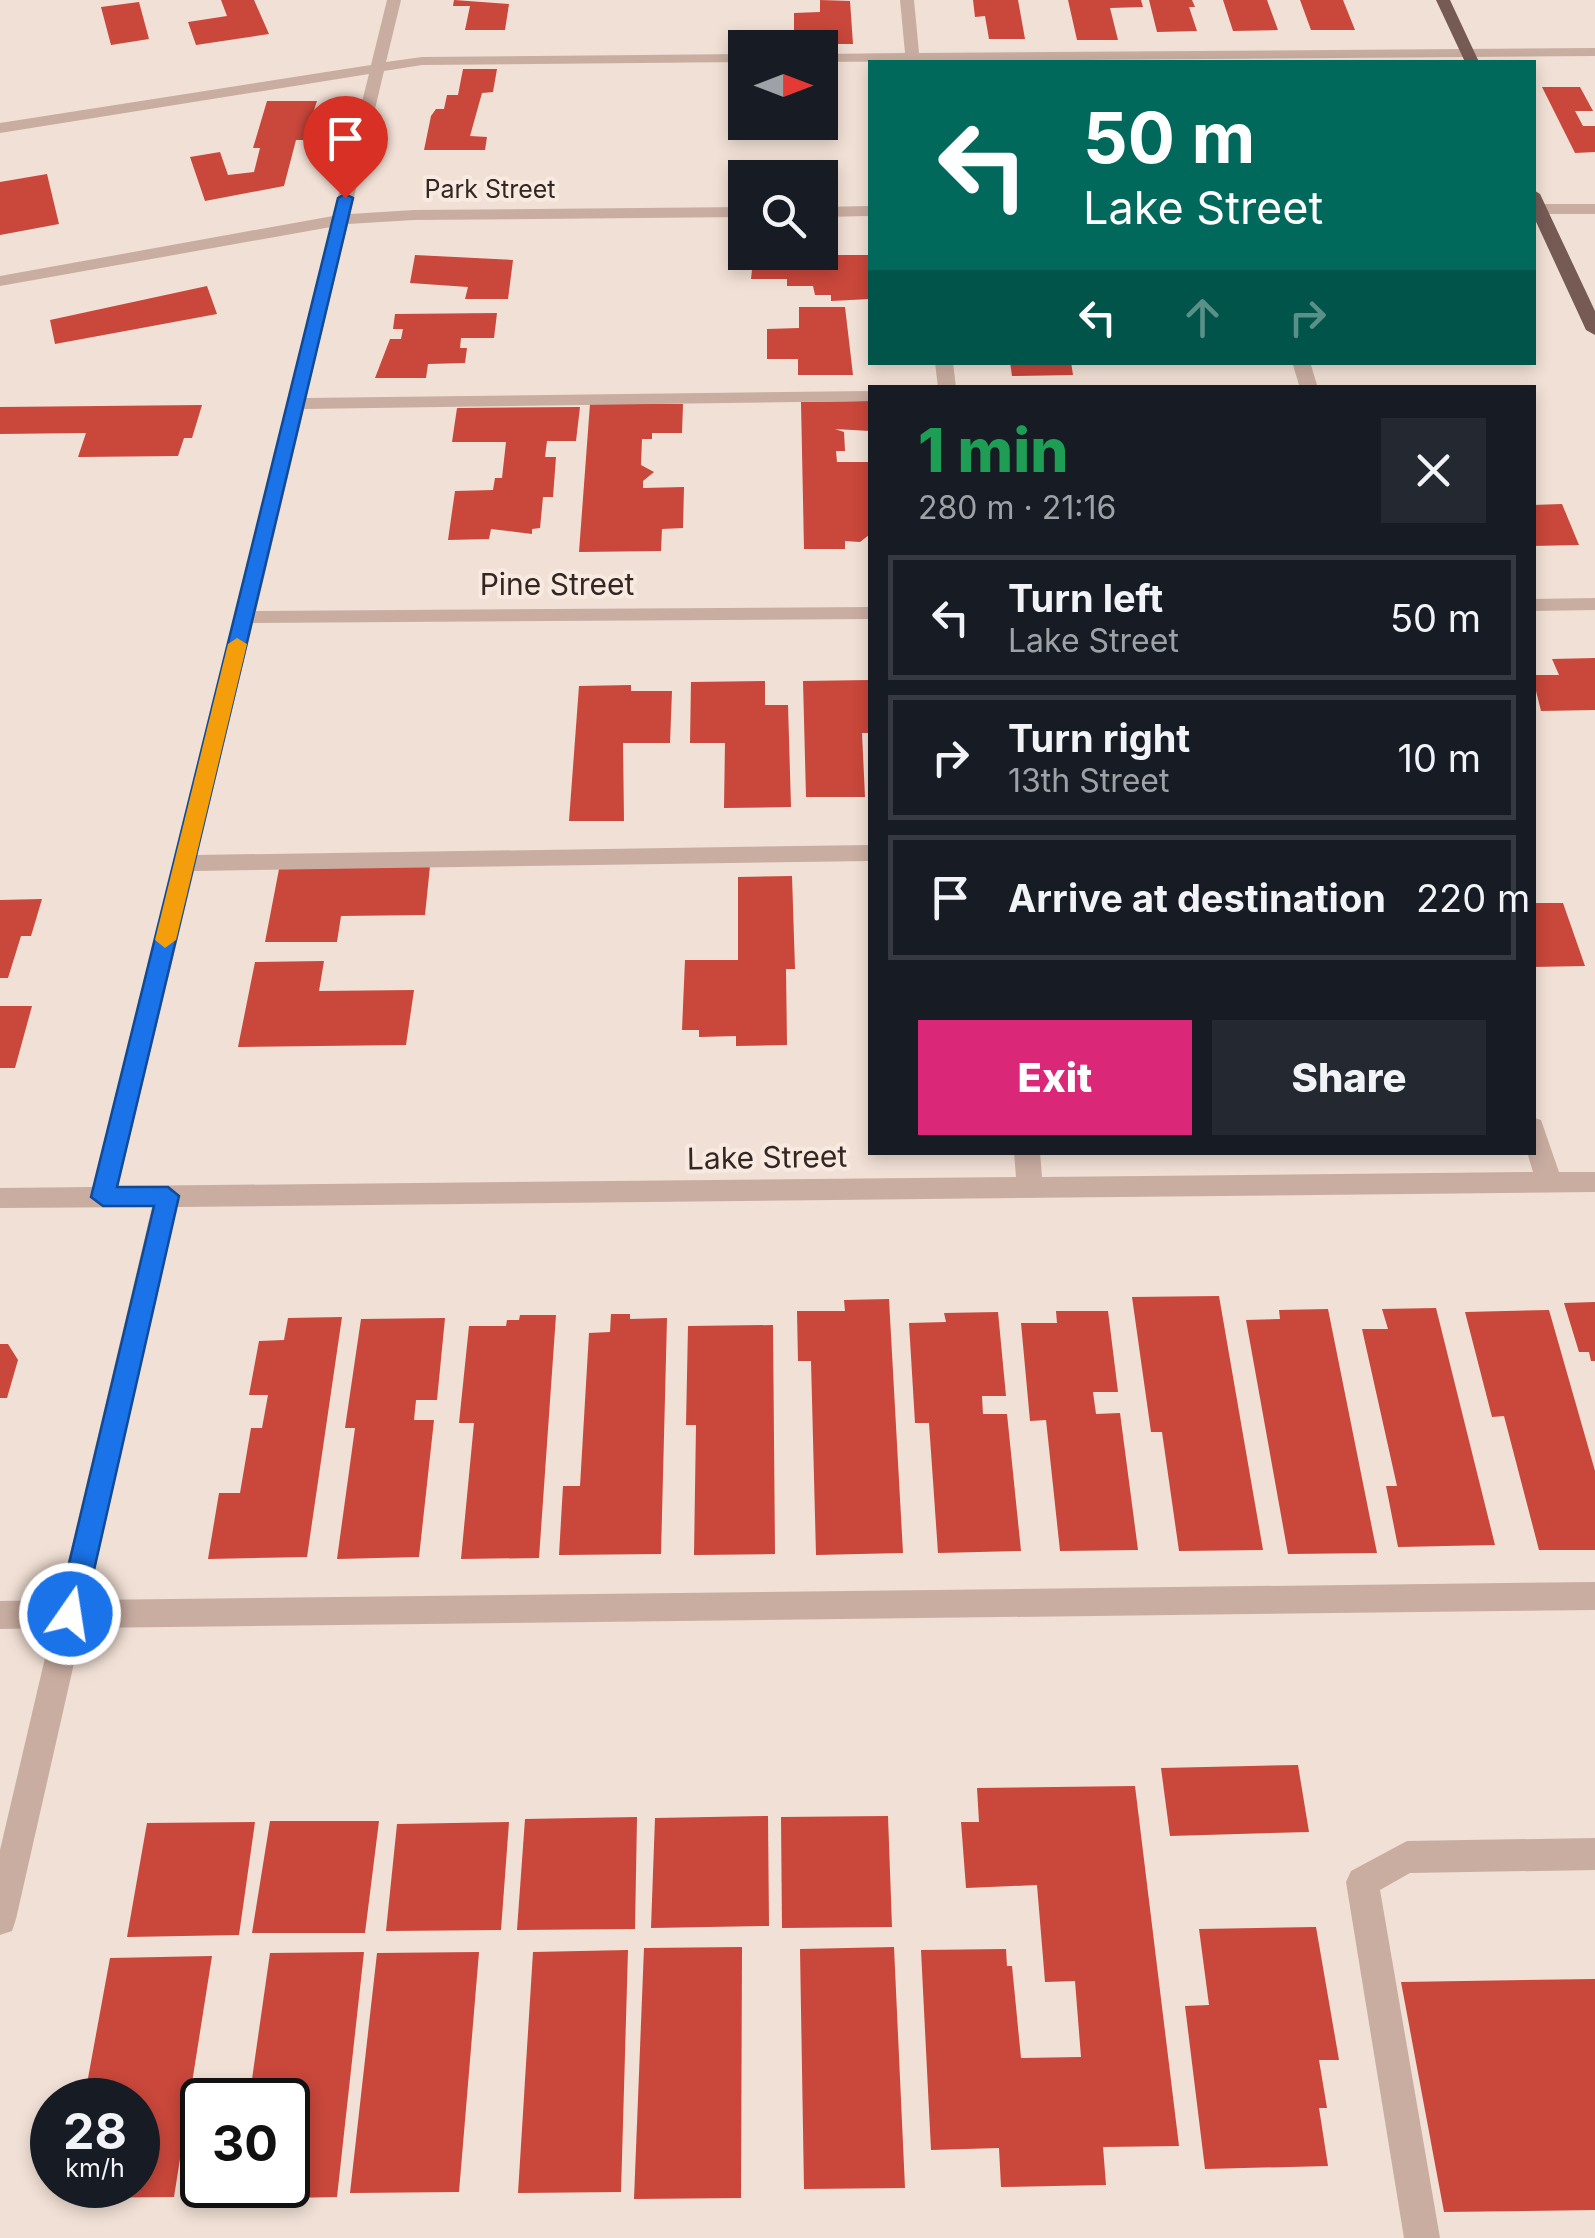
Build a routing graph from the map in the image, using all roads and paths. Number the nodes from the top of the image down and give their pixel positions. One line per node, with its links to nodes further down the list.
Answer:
1 (394, 0): 9 (street)
2 (906, 0): 8 (street)
3 (1444, 0): 5 (main road)
4 (1595, 52): 5 (street)
5 (1470, 57): 8 (street)
6 (728, 58): 9 (street)
7 (838, 58): 8 (street)
8 (913, 60)
9 (378, 67): 10 (street); 17 (street)
10 (0, 128)
11 (1536, 204): 13 (street)
12 (1536, 206): 19 (main road)
13 (1595, 209)
14 (868, 211): 16 (street)
15 (728, 212): 17 (street, Park Street)
16 (838, 212)
17 (341, 220): 18 (street, Park Street); 21 (street)
18 (0, 281)
19 (1595, 330)
20 (868, 396): 21 (street)
21 (296, 404): 25 (street)
22 (1595, 604): 23 (street)
23 (1536, 605)
24 (868, 613): 25 (street, Pine Street)
25 (244, 617): 27 (street)
26 (868, 852): 27 (street)
27 (184, 863): 34 (street)
28 (1536, 1140): 30 (street)
29 (1027, 1155): 32 (street)
30 (1549, 1182): 31 (street, Lake Street); 32 (street, Lake Street)
31 (1595, 1182)
32 (1030, 1187): 33 (street, Lake Street)
33 (168, 1196): 34 (street, Lake Street); 37 (street)
34 (103, 1197): 35 (street, Lake Street)
35 (0, 1198)
36 (1595, 1596): 37 (street)
37 (70, 1614): 38 (street); 40 (street)
38 (0, 1615)
39 (1595, 1854): 41 (street)
40 (0, 1919)
41 (1422, 2238)

